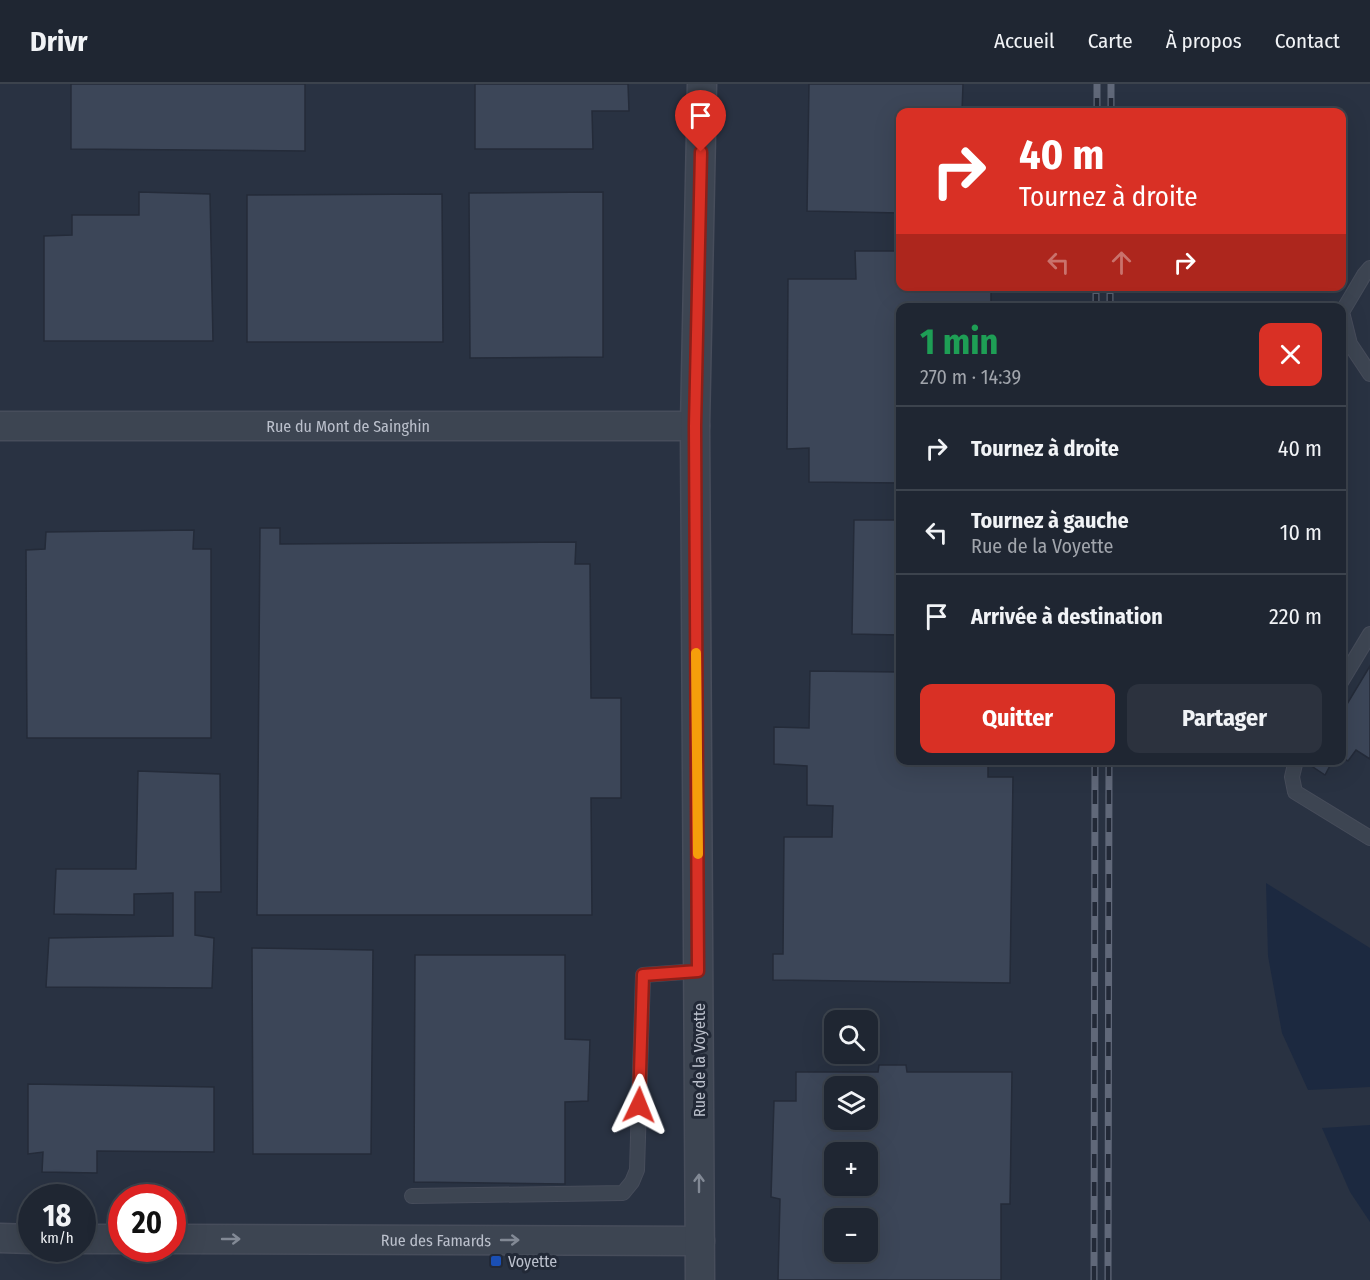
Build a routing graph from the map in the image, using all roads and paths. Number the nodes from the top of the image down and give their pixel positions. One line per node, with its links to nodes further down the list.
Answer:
1 (702, 84): 7 (street, Rue de la Voyette)
2 (1370, 268): 3 (lane)
3 (1346, 306)
4 (1346, 328): 5 (lane)
5 (1370, 374)
6 (0, 426): 7 (street, Rue du Mont de Sainghin)
7 (695, 426): 12 (street, Rue de la Voyette)
8 (1370, 634): 9 (lane)
9 (1346, 674)
10 (1295, 765): 11 (lane)
11 (1370, 838)
12 (698, 971): 13 (lane); 17 (street, Rue de la Voyette, one-way to 12)
13 (412, 1196)
14 (0, 1238): 15 (street)
15 (18, 1239)
16 (186, 1239): 17 (street, Rue des Famards, one-way to 17)
17 (700, 1241): 18 (street, Rue de la Voyette)
18 (700, 1280)

